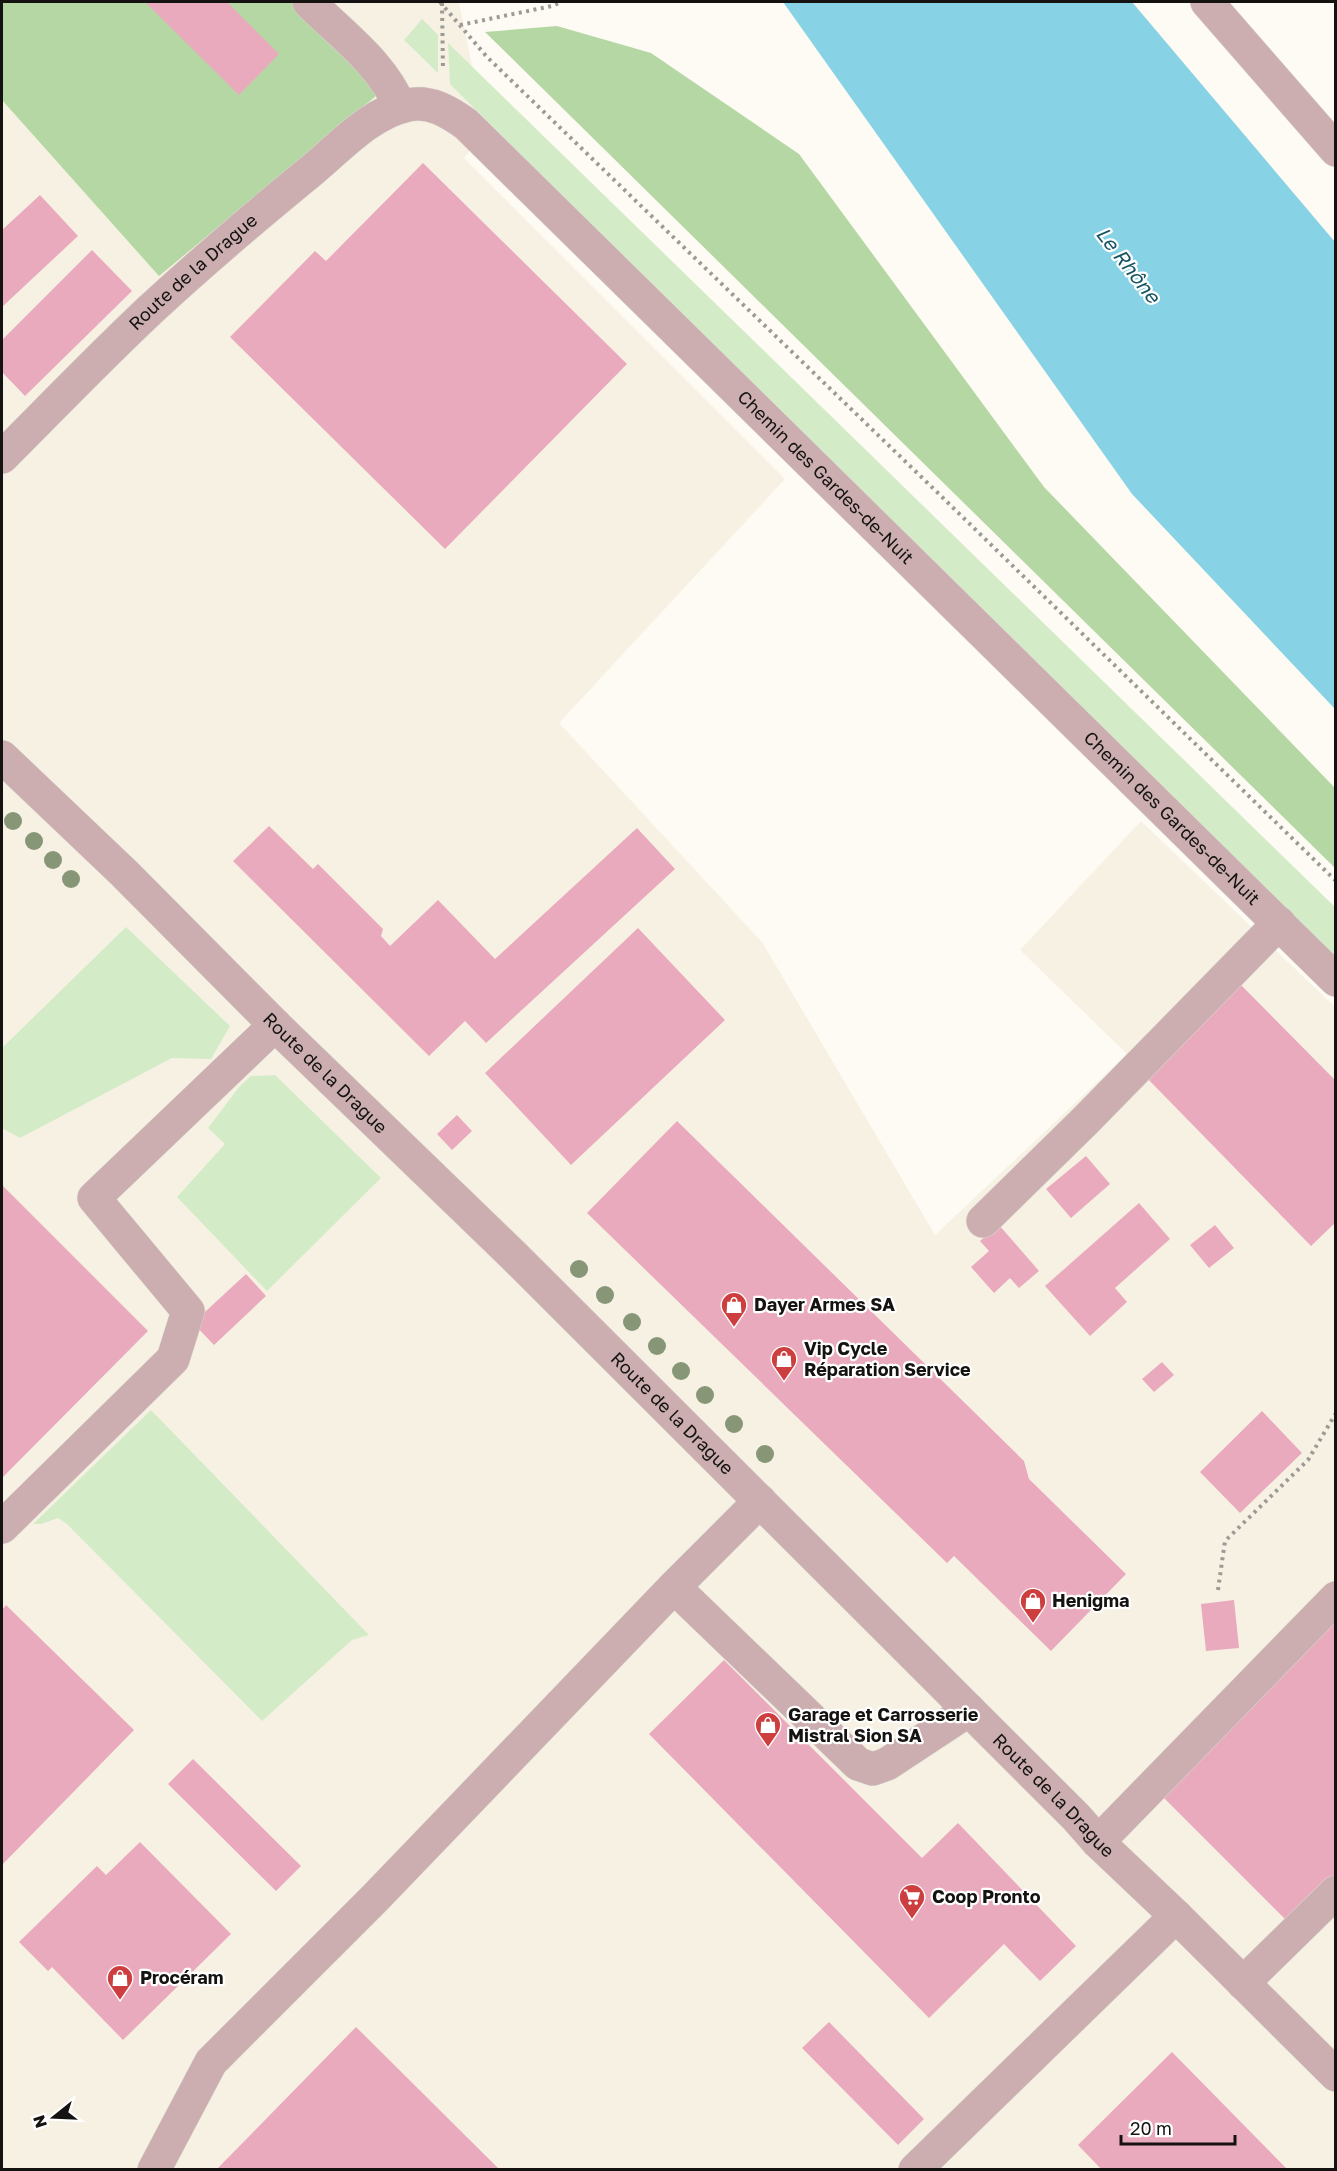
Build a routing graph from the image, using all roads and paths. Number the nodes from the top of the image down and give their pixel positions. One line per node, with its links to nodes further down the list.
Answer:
1 (309, 2): 6 (street)
2 (441, 2): 5 (path); 7 (path)
3 (561, 2): 5 (path)
4 (1207, 2): 8 (street)
5 (460, 25): 11 (path)
6 (400, 107): 7 (street, Chemin des Gardes-de-Nuit); 9 (street, Route de la Drague)
7 (444, 110): 12 (street, Chemin des Gardes-de-Nuit)
8 (1335, 150)
9 (2, 457)
10 (2, 757): 14 (street, Route de la Drague)
11 (1335, 881)
12 (1279, 923): 13 (street, Chemin des Gardes-de-Nuit); 15 (street)
13 (1335, 980)
14 (275, 1025): 17 (street, Route de la Drague); 18 (street)
15 (983, 1221)
16 (1335, 1413): 20 (path)
17 (760, 1501): 19 (street); 22 (street, Route de la Drague)
18 (2, 1527)
19 (674, 1587): 22 (street); 28 (street)
20 (1218, 1590)
21 (1335, 1598): 23 (street)
22 (969, 1710): 23 (street, Route de la Drague)
23 (1098, 1842): 25 (street, Route de la Drague)
24 (1335, 1892): 26 (street)
25 (1176, 1916): 26 (street, Route de la Drague); 29 (street)
26 (1243, 1983): 27 (street, Route de la Drague)
27 (1335, 2075)
28 (154, 2169)
29 (915, 2169)

